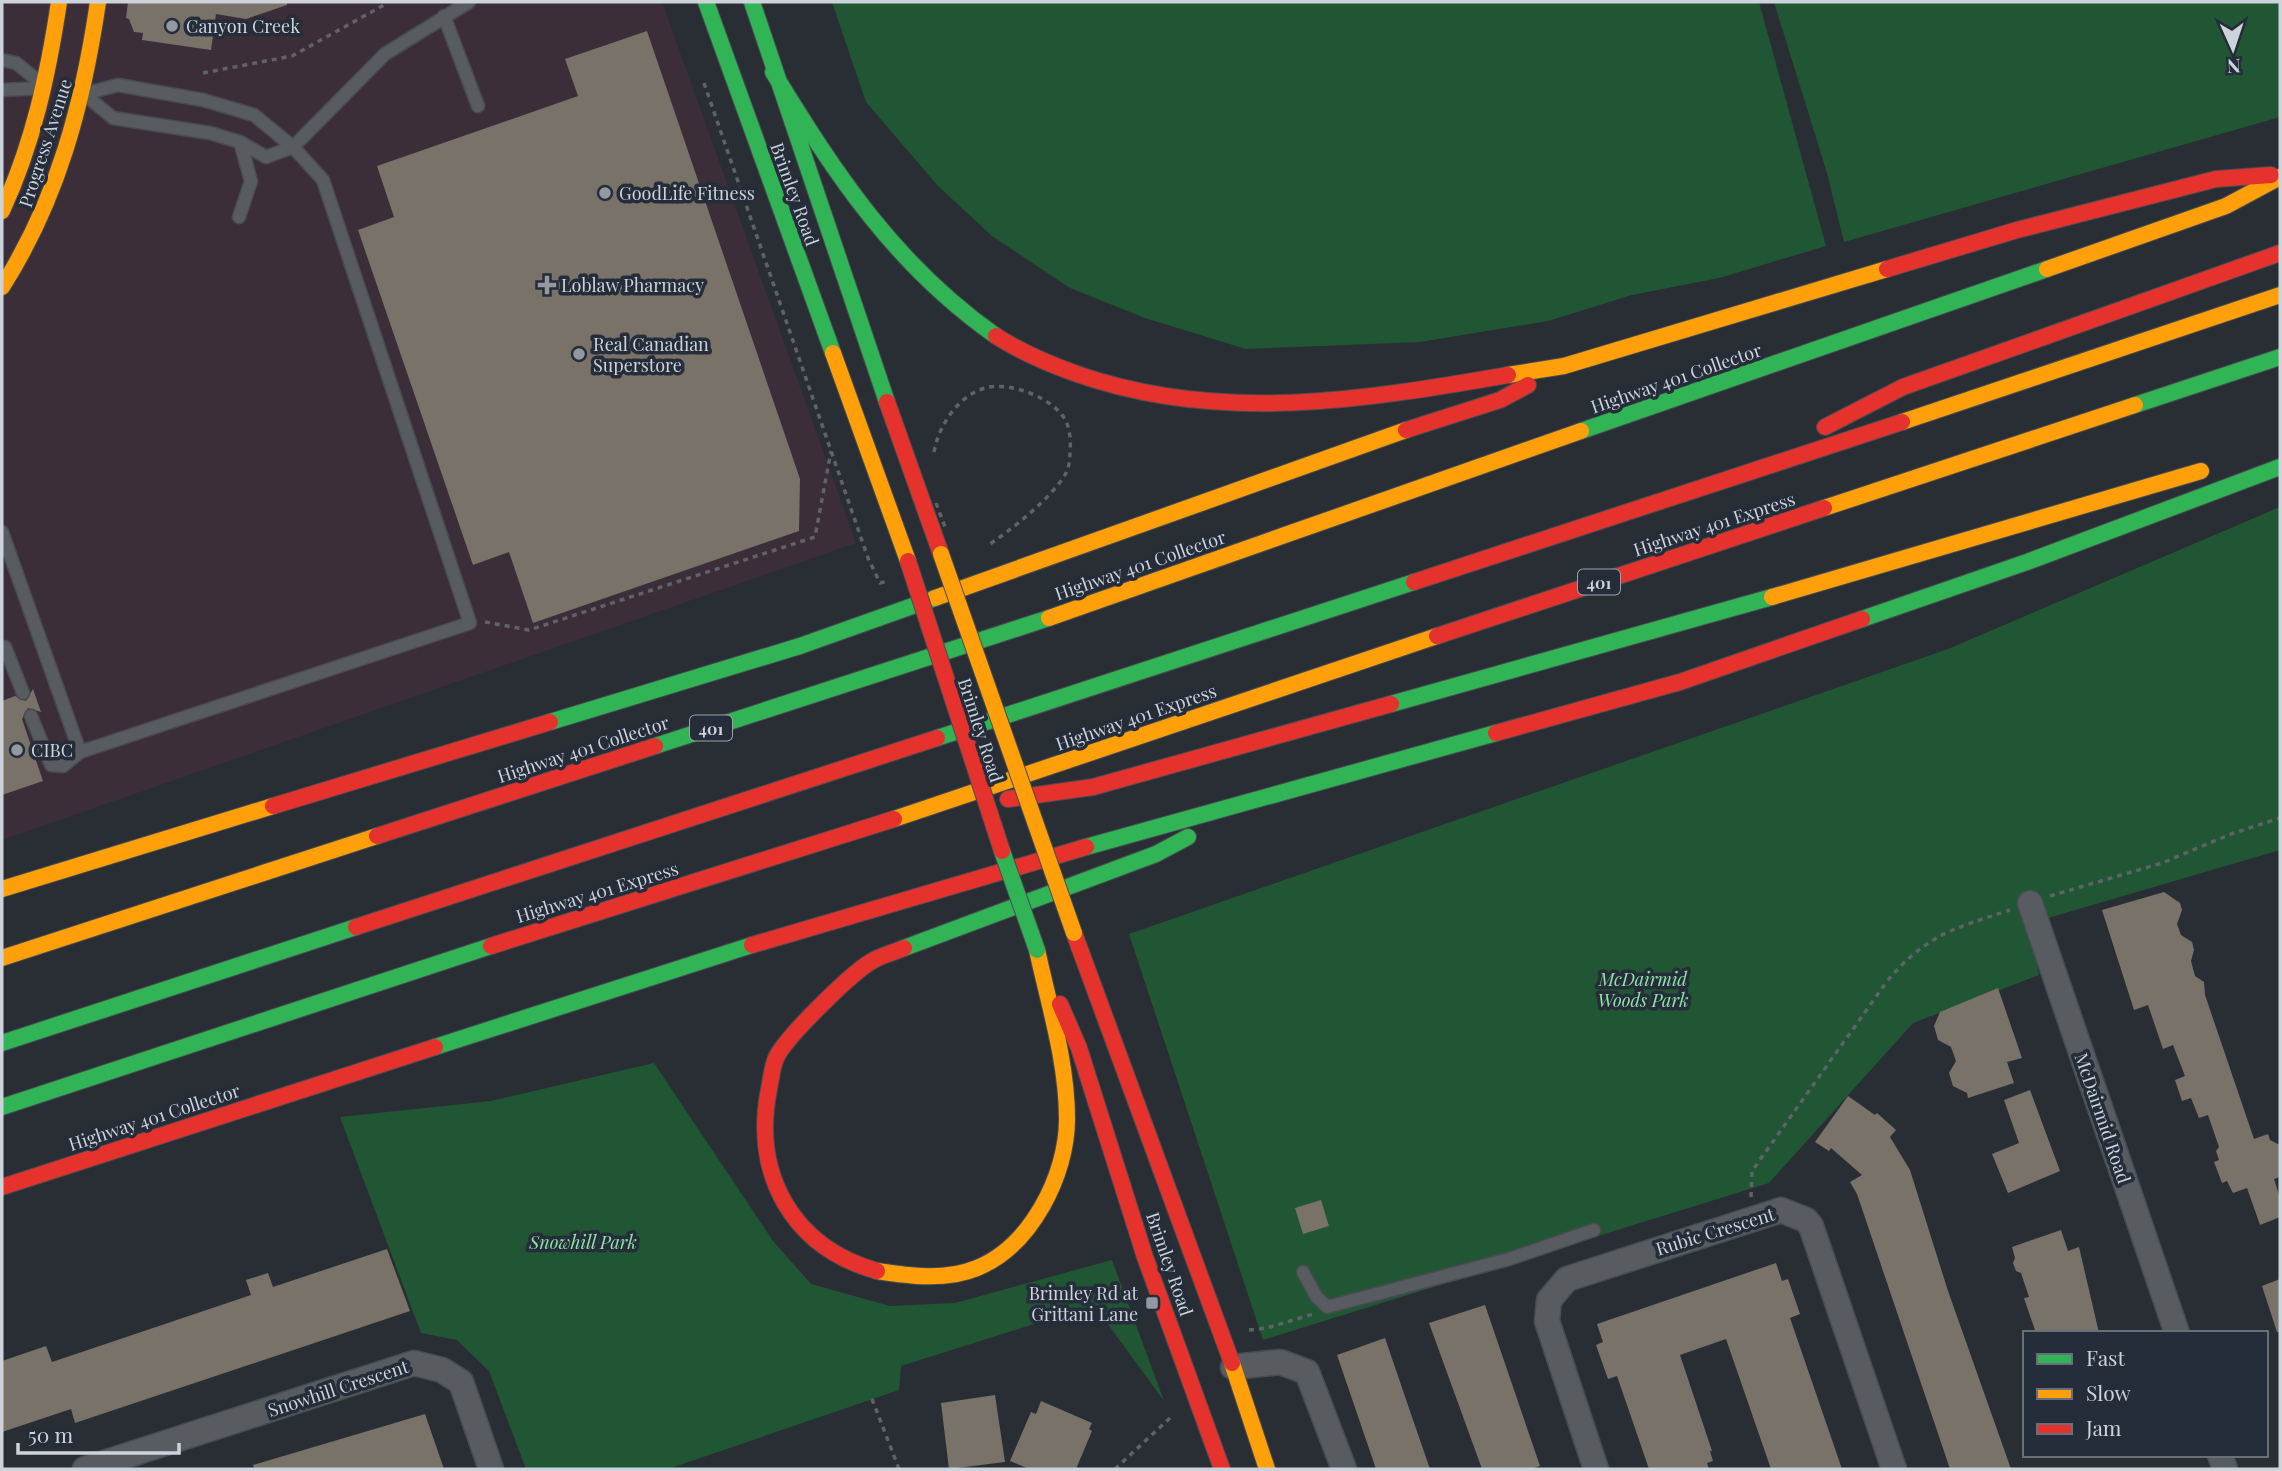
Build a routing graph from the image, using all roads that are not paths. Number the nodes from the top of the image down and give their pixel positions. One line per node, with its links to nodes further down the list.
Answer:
1 (59, 2): 9 (main road, Progress Avenue)
2 (98, 2): 11 (main road, Progress Avenue)
3 (469, 2): 6 (lane)
4 (706, 2): 35 (main road, Brimley Road, bridge)
5 (752, 2): 8 (main road, Brimley Road)
6 (444, 16): 12 (lane); 14 (lane)
7 (2, 60): 9 (lane)
8 (773, 72): 22 (main road); 43 (main road, Brimley Road, bridge)
9 (46, 87): 10 (lane); 11 (main road); 16 (main road, Progress Avenue)
10 (2, 90)
11 (84, 94): 13 (lane); 14 (lane); 19 (main road, Progress Avenue)
12 (478, 106)
13 (240, 142): 14 (lane); 17 (lane)
14 (293, 147): 30 (lane)
15 (2280, 175): 22 (main road); 36 (main road, Highway 401 Collector / 401)
16 (2, 211)
17 (239, 217)
18 (2280, 253): 25 (main road)
19 (2, 288)
20 (2280, 295): 25 (main road)
21 (2280, 357): 32 (main road, Highway 401 Express / 401)
22 (1564, 366): 33 (main road)
23 (2213, 467): 32 (main road)
24 (2280, 467): 31 (main road, Highway 401 Collector)
25 (1721, 480): 37 (main road)
26 (2, 532): 30 (lane)
27 (5, 647): 28 (lane)
28 (23, 693)
29 (31, 716): 30 (lane)
30 (80, 752)
31 (1254, 801): 35 (main road); 39 (main road, Highway 401 Collector)
32 (919, 811): 38 (main road, Highway 401 Express / 401)
33 (2, 889)
34 (2030, 903): 42 (street, McDairmid Road)
35 (1037, 950): 46 (main road, Brimley Road)
36 (2, 958)
37 (2, 1043)
38 (2, 1107)
39 (2, 1188)
40 (1594, 1230): 41 (lane)
41 (1303, 1272)
42 (2176, 1331)
43 (1233, 1367): 47 (main road, Brimley Road); 48 (street)
44 (85, 1469): 45 (street, Snowhill Crescent)
45 (491, 1469)
46 (1222, 1469)
47 (1267, 1469)
48 (1343, 1469)
49 (1596, 1469): 50 (street, Rubic Crescent)
50 (1894, 1469)

